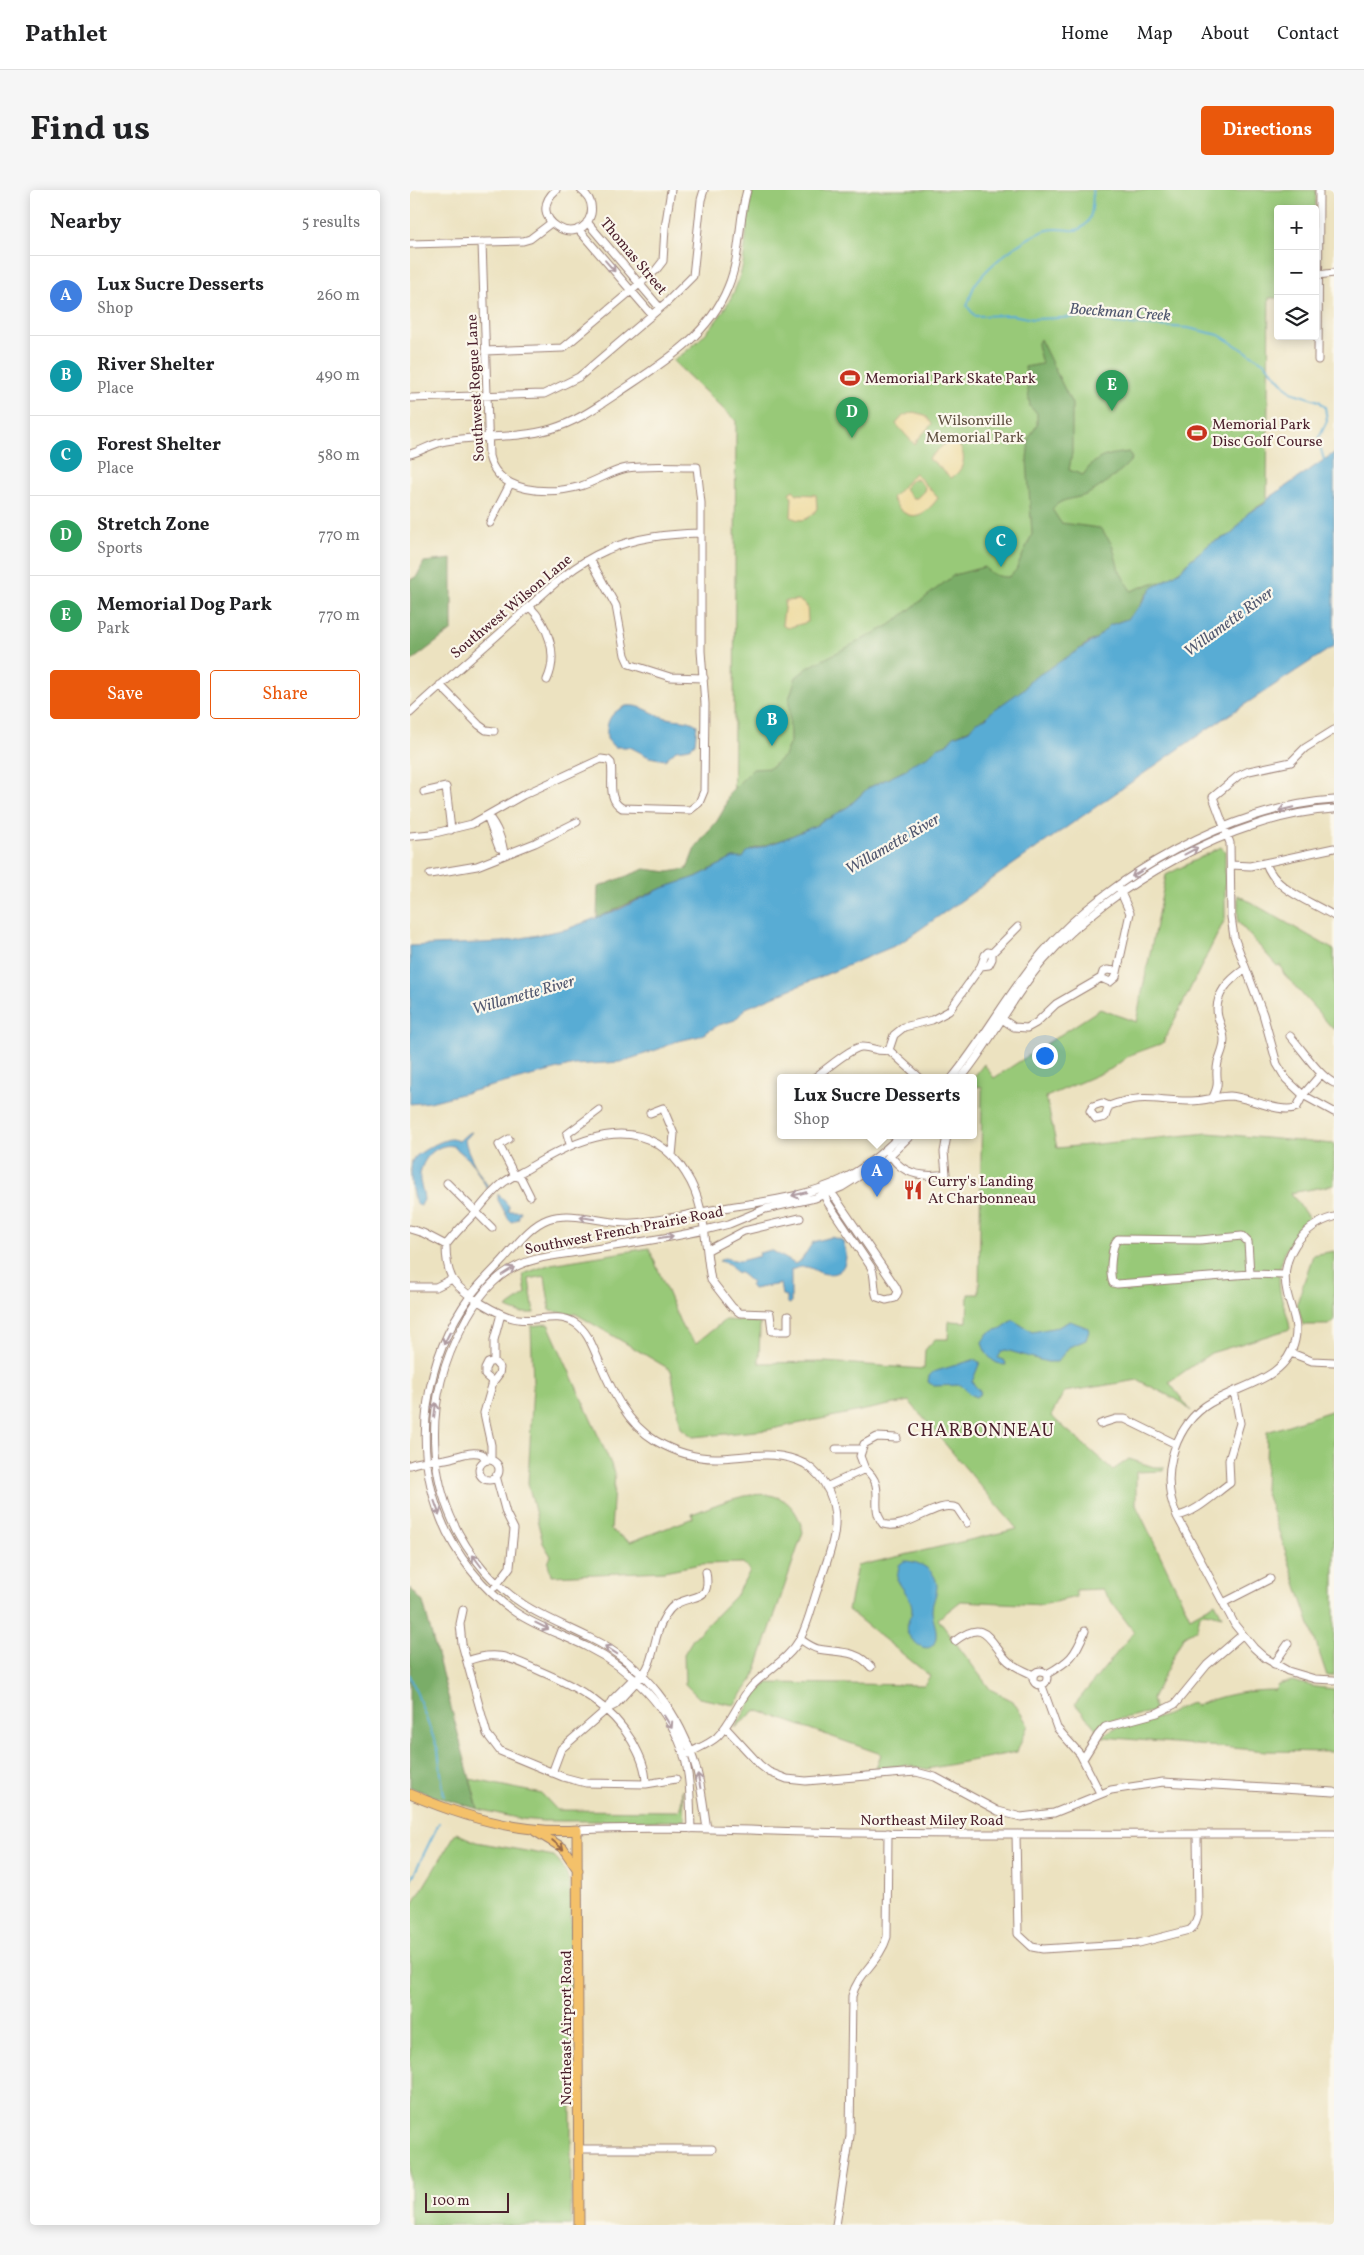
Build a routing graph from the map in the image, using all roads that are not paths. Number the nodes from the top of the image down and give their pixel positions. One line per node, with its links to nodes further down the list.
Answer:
1 (556, 190): 7 (street)
2 (671, 190): 16 (street)
3 (704, 190): 19 (street)
4 (747, 190): 25 (street)
5 (1319, 190): 13 (street)
6 (586, 191): 8 (street)
7 (547, 193): 9 (street)
8 (587, 222): 10 (street); 16 (street, Thomas Street)
9 (551, 223): 10 (street); 11 (street)
10 (578, 229): 17 (street, Thomas Street, one-way to 17)
11 (482, 242): 12 (street); 21 (street, Southwest Rogue Lane)
12 (410, 244)
13 (1318, 250)
14 (1334, 273): 15 (street)
15 (1319, 275)
16 (640, 284): 17 (street); 19 (street, Thomas Street)
17 (631, 291): 20 (street, Thomas Street); 21 (street)
18 (1318, 295): 22 (street)
19 (660, 308): 20 (street)
20 (652, 315): 23 (street)
21 (485, 351): 23 (street, Southwest Rogue Lane)
22 (1318, 360)
23 (486, 396): 24 (street); 25 (street, Southwest Rogue Lane)
24 (410, 398)
25 (488, 437): 26 (street); 27 (street, Southwest Rogue Lane)
26 (410, 454)
27 (510, 484): 28 (street); 29 (street)
28 (490, 524)
29 (700, 533): 30 (street, Southwest Wilson Lane); 32 (street)
30 (590, 559): 31 (street, Southwest Wilson Lane); 32 (street)
31 (529, 606): 33 (street); 34 (street, Southwest Wilson Lane)
32 (704, 678): 41 (street)
33 (547, 680)
34 (440, 685): 35 (street, Southwest Wilson Lane); 37 (street)
35 (410, 713)
36 (1334, 730): 44 (street)
37 (494, 731)
38 (424, 792): 43 (street)
39 (1334, 800): 44 (street, one-way to 44)
40 (1334, 809): 44 (street)
41 (488, 816): 43 (street); 47 (street)
42 (577, 822): 47 (street)
43 (451, 830): 45 (street)
44 (1226, 830): 49 (street); 51 (street)
45 (410, 836)
46 (1334, 848): 48 (street)
47 (504, 855): 50 (street)
48 (1266, 863): 49 (street); 52 (street)
49 (1231, 865): 54 (street)
50 (430, 874)
51 (1119, 889): 55 (street); 55 (street)
52 (1334, 916)
53 (1018, 927): 57 (street)
54 (1245, 969): 63 (street); 65 (street)
55 (1000, 1018): 60 (street); 61 (street)
56 (1290, 1036): 62 (street)
57 (888, 1050): 58 (street); 59 (street)
58 (820, 1074)
59 (915, 1074)
60 (955, 1074)
61 (964, 1074)
62 (1321, 1074): 64 (street); 65 (street)
63 (1219, 1083): 66 (street); 67 (street)
64 (1334, 1083)
65 (1303, 1095): 66 (street); 70 (street)
66 (1229, 1096): 67 (street)
67 (1212, 1099): 68 (street)
68 (1109, 1106)
69 (599, 1110): 76 (street)
70 (1334, 1112)
71 (650, 1114): 78 (street)
72 (509, 1139): 79 (street)
73 (898, 1139): 77 (street, Southwest French Prairie Road)
74 (906, 1139): 77 (street, Southwest French Prairie Road)
75 (946, 1139): 77 (street)
76 (570, 1144): 78 (street); 79 (street)
77 (889, 1152): 81 (street, Southwest French Prairie Road)
78 (672, 1156): 84 (street)
79 (515, 1176): 82 (street); 83 (street)
80 (447, 1183): 83 (street)
81 (826, 1191): 81 (street); 84 (street, Southwest French Prairie Road, one-way to 84); 89 (street, Southwest French Prairie Road)
82 (530, 1196)
83 (476, 1211): 87 (street); 90 (street)
84 (702, 1213): 89 (street); 96 (street, Southwest French Prairie Road, one-way to 96)
85 (1334, 1217): 93 (street)
86 (800, 1218): 91 (street)
87 (492, 1228)
88 (410, 1229): 90 (street)
89 (705, 1230): 91 (street); 96 (street, Southwest French Prairie Road, one-way to 89)
90 (446, 1245): 94 (street)
91 (708, 1250): 98 (street)
92 (1250, 1274): 92 (street); 93 (street)
93 (1285, 1275): 99 (street)
94 (452, 1279): 95 (street); 96 (street)
95 (410, 1287)
96 (474, 1298): 97 (street); 109 (street, Southwest French Prairie Road, one-way to 96); 110 (street, Southwest French Prairie Road, one-way to 110)
97 (501, 1314): 100 (street); 115 (street)
98 (788, 1316)
99 (1291, 1354): 101 (street); 103 (street)
100 (494, 1361): 102 (street); 102 (street)
101 (1334, 1362)
102 (492, 1382): 111 (street)
103 (1234, 1391): 106 (street); 116 (street)
104 (1100, 1424): 106 (street)
105 (897, 1438): 108 (street)
106 (1176, 1444): 116 (street)
107 (836, 1449): 108 (street)
108 (860, 1449): 113 (street)
109 (434, 1459): 110 (street); 111 (street); 120 (street, Southwest French Prairie Road, one-way to 109)
110 (426, 1460): 112 (street); 121 (street, Southwest French Prairie Road, one-way to 121)
111 (488, 1460): 114 (street); 114 (street)
112 (410, 1465)
113 (865, 1469): 115 (street); 117 (street)
114 (496, 1476): 120 (street)
115 (826, 1487): 126 (street)
116 (1177, 1516): 122 (street)
117 (967, 1523)
118 (706, 1572): 134 (street)
119 (1270, 1579): 122 (street)
120 (497, 1584): 121 (street); 134 (street, Southwest French Prairie Road, one-way to 120)
121 (491, 1591): 134 (street, Southwest French Prairie Road, one-way to 134)
122 (1223, 1603): 125 (street)
123 (463, 1610): 129 (street)
124 (1085, 1631): 132 (street)
125 (1242, 1635): 130 (street); 140 (street)
126 (800, 1639): 131 (street); 138 (street)
127 (955, 1641): 133 (street)
128 (1288, 1644): 130 (street)
129 (467, 1661): 137 (street); 141 (street)
130 (1274, 1664): 135 (street)
131 (871, 1667)
132 (1047, 1674): 133 (street); 136 (street)
133 (1033, 1675): 136 (street)
134 (639, 1677): 137 (street); 139 (street, Southwest French Prairie Road)
135 (1334, 1680)
136 (1042, 1686): 140 (street)
137 (607, 1709): 141 (street); 143 (street)
138 (725, 1727): 139 (street); 145 (street)
139 (688, 1754): 148 (street, Southwest French Prairie Road); 149 (street, Southwest French Prairie Road, one-way to 139)
140 (1083, 1759): 145 (street)
141 (552, 1773): 143 (street)
142 (676, 1779): 143 (street)
143 (646, 1784)
144 (1334, 1792): 145 (street)
145 (1100, 1793)
146 (410, 1794): 147 (main road)
147 (530, 1828): 150 (main road, Northeast Miley Road); 155 (main road, one-way to 155)
148 (691, 1829): 149 (street, Northeast Miley Road); 150 (street, Northeast Miley Road)
149 (707, 1829): 151 (street, Northeast Miley Road)
150 (577, 1830): 155 (main road, Northeast Airport Road)
151 (888, 1833): 152 (street, Northeast Miley Road); 159 (street)
152 (1016, 1834): 153 (street, Northeast Miley Road); 153 (street)
153 (1197, 1834): 154 (street, Northeast Miley Road)
154 (1334, 1834)
155 (578, 1871): 156 (main road, Northeast Airport Road)
156 (580, 2149): 157 (street); 158 (main road, Northeast Airport Road)
157 (712, 2149)
158 (579, 2225)
159 (836, 2225)

